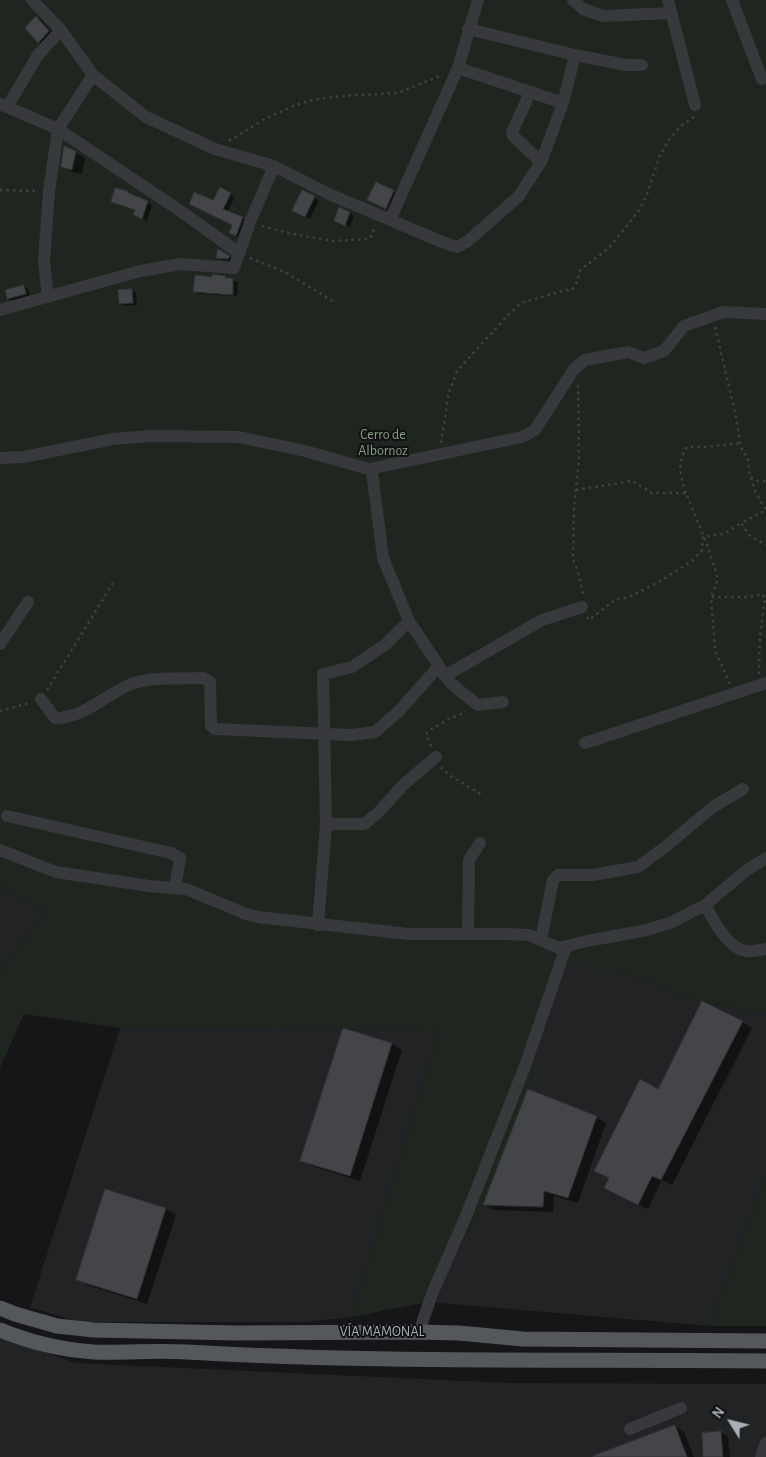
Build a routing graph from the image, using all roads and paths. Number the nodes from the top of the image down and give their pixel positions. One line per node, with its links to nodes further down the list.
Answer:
1 (32, 0): 7 (street)
2 (478, 0): 8 (street)
3 (573, 0): 6 (street)
4 (668, 0): 6 (street)
5 (732, 0): 13 (street)
6 (671, 13): 17 (street)
7 (61, 30): 12 (street); 16 (street)
8 (468, 30): 9 (street); 11 (street)
9 (575, 55): 10 (street); 15 (street)
10 (642, 65)
11 (458, 68): 14 (street); 19 (path); 25 (street)
12 (93, 75): 18 (street); 19 (street)
13 (762, 79)
14 (530, 93): 15 (street); 20 (street)
15 (563, 103): 20 (street)
16 (3, 105): 18 (street)
17 (695, 105): 35 (path)
18 (58, 129): 23 (street); 27 (street)
19 (215, 149): 21 (street)
20 (541, 162): 25 (street)
21 (274, 166): 24 (street); 26 (street)
22 (0, 190): 23 (path)
23 (49, 191): 28 (street)
24 (377, 214): 25 (street); 26 (path)
25 (390, 220)
26 (250, 222): 27 (street)
27 (239, 253): 28 (street); 29 (path)
28 (48, 297): 30 (street)
29 (334, 302)
30 (0, 310)
31 (766, 314): 32 (street)
32 (712, 316): 33 (street); 34 (path)
33 (574, 369): 35 (street); 40 (path)
34 (740, 443): 38 (path); 41 (path)
35 (439, 454): 37 (street)
36 (0, 458): 37 (street)
37 (372, 470): 51 (street)
38 (750, 477): 39 (path); 42 (path)
39 (766, 481)
40 (576, 490): 41 (path); 50 (path)
41 (686, 493): 44 (path)
42 (766, 510): 43 (path)
43 (741, 524): 44 (path); 45 (path)
44 (703, 537): 47 (path); 50 (path)
45 (766, 545)
46 (113, 583): 56 (path)
47 (711, 597): 48 (path); 55 (path)
48 (765, 597): 54 (path)
49 (28, 602): 52 (street)
50 (582, 607): 53 (street)
51 (409, 621): 53 (street); 60 (street)
52 (0, 644)
53 (442, 671): 58 (street); 60 (street)
54 (763, 685): 55 (street)
55 (735, 694): 61 (street)
56 (41, 700): 59 (path); 60 (street)
57 (502, 702): 58 (street)
58 (478, 705): 62 (path)
59 (0, 711)
60 (324, 734): 66 (street)
61 (585, 743)
62 (436, 757): 64 (path); 66 (street)
63 (743, 789): 74 (street)
64 (483, 797)
65 (8, 816): 70 (street)
66 (326, 824): 72 (street)
67 (480, 843): 73 (street)
68 (0, 850): 70 (street)
69 (766, 858): 71 (street)
70 (175, 888): 72 (street)
71 (705, 905): 75 (street); 76 (street)
72 (318, 925): 73 (street)
73 (468, 934): 74 (street)
74 (541, 940): 75 (street)
75 (566, 947): 79 (street)
76 (766, 949)
77 (0, 1308): 79 (main road, VÍA MAMONAL)
78 (0, 1330): 81 (main road, VÍA MAMONAL)
79 (419, 1332): 80 (main road, VÍA MAMONAL)
80 (766, 1341)
81 (766, 1361)
82 (682, 1408): 83 (street)
83 (630, 1429)
84 (766, 1442): 85 (street)
85 (761, 1457)

